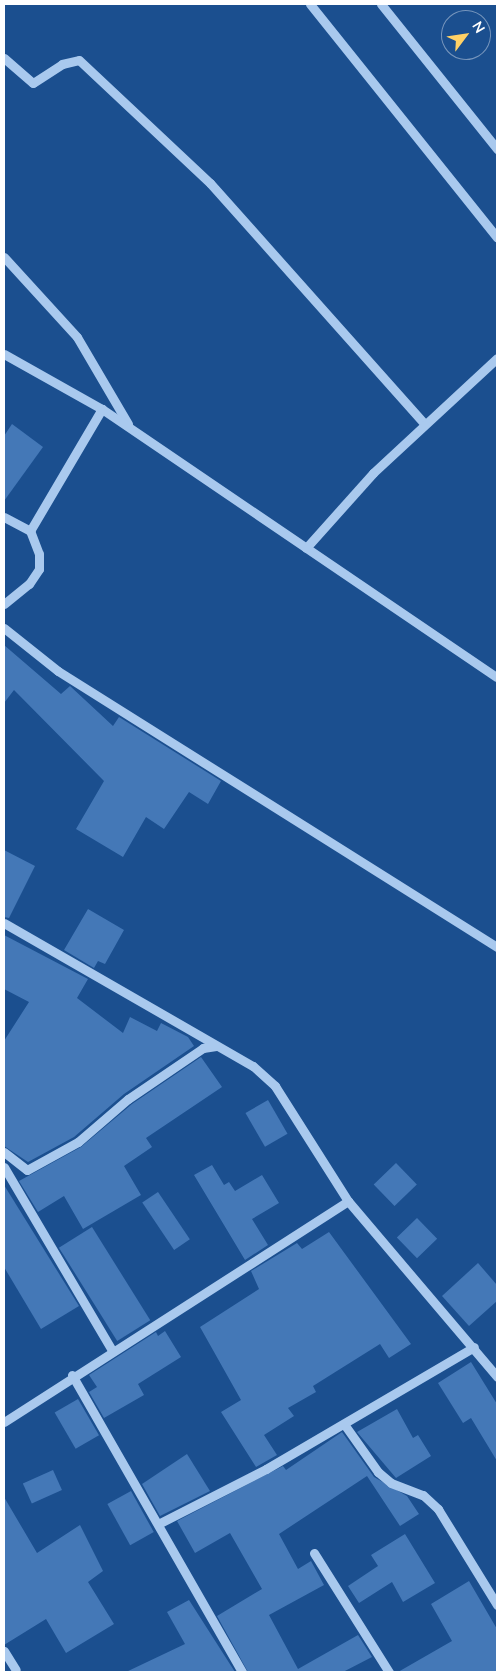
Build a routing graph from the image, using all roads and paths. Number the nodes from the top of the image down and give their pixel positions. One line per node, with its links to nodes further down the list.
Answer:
1 (310, 4): 5 (street)
2 (381, 4): 4 (street)
3 (4, 58): 10 (street)
4 (496, 144)
5 (497, 237)
6 (4, 257): 11 (street)
7 (4, 354): 9 (street)
8 (497, 358): 10 (street)
9 (102, 409): 11 (street); 13 (street)
10 (424, 423): 14 (street)
11 (130, 428): 14 (street)
12 (4, 517): 13 (street)
13 (30, 531): 15 (street)
14 (306, 548): 17 (street)
15 (4, 604)
16 (4, 628): 19 (street)
17 (497, 677)
18 (4, 923): 20 (street)
19 (497, 947)
20 (216, 1046): 21 (street); 23 (street)
21 (4, 1152)
22 (4, 1167): 25 (street)
23 (348, 1201): 24 (street); 25 (street)
24 (474, 1347): 27 (street); 29 (street)
25 (111, 1349): 26 (street)
26 (72, 1375): 28 (street); 30 (street)
27 (497, 1377)
28 (4, 1422)
29 (344, 1424): 30 (street); 32 (street)
30 (160, 1523): 35 (street)
31 (314, 1553): 36 (street)
32 (497, 1605)
33 (4, 1651): 34 (street)
34 (16, 1670)
35 (242, 1672)
36 (389, 1672)

